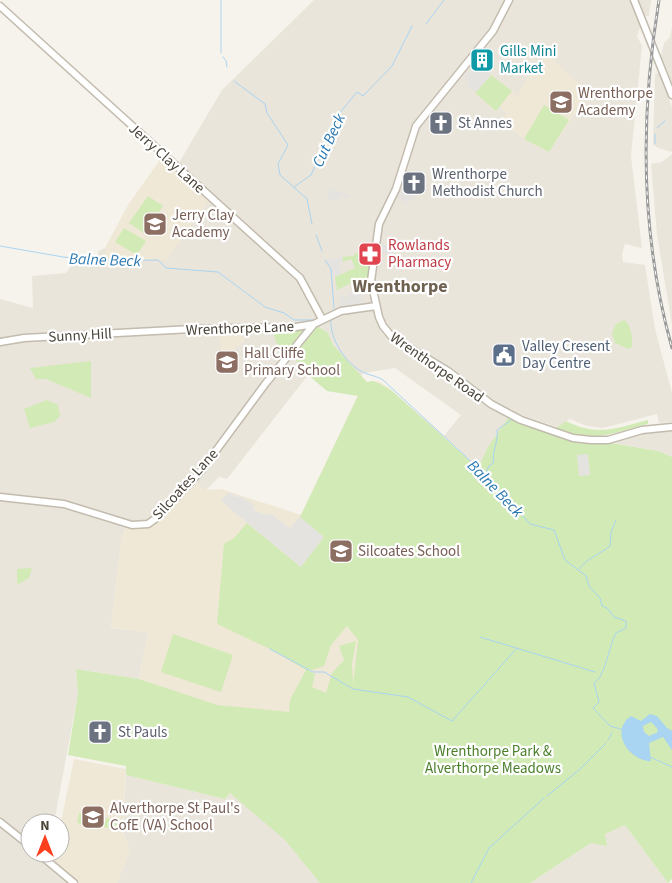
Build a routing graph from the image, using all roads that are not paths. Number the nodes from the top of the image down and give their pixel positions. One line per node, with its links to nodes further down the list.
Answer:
1 (509, 0): 5 (street, Wrenthorpe Road)
2 (634, 0): 4 (street)
3 (0, 6): 6 (street, Jerry Clay Lane)
4 (672, 95)
5 (376, 306): 6 (street, Wrenthorpe Lane); 10 (street, Wrenthorpe Road)
6 (322, 319): 7 (street, Wrenthorpe Lane)
7 (314, 324): 8 (street, Wrenthorpe Lane); 11 (street, Silcoates Lane)
8 (160, 331): 9 (street, Sunny Hill)
9 (0, 342)
10 (672, 427)
11 (0, 498)
12 (0, 822): 13 (street)
13 (20, 838)
14 (50, 863): 15 (street)
15 (74, 883)

